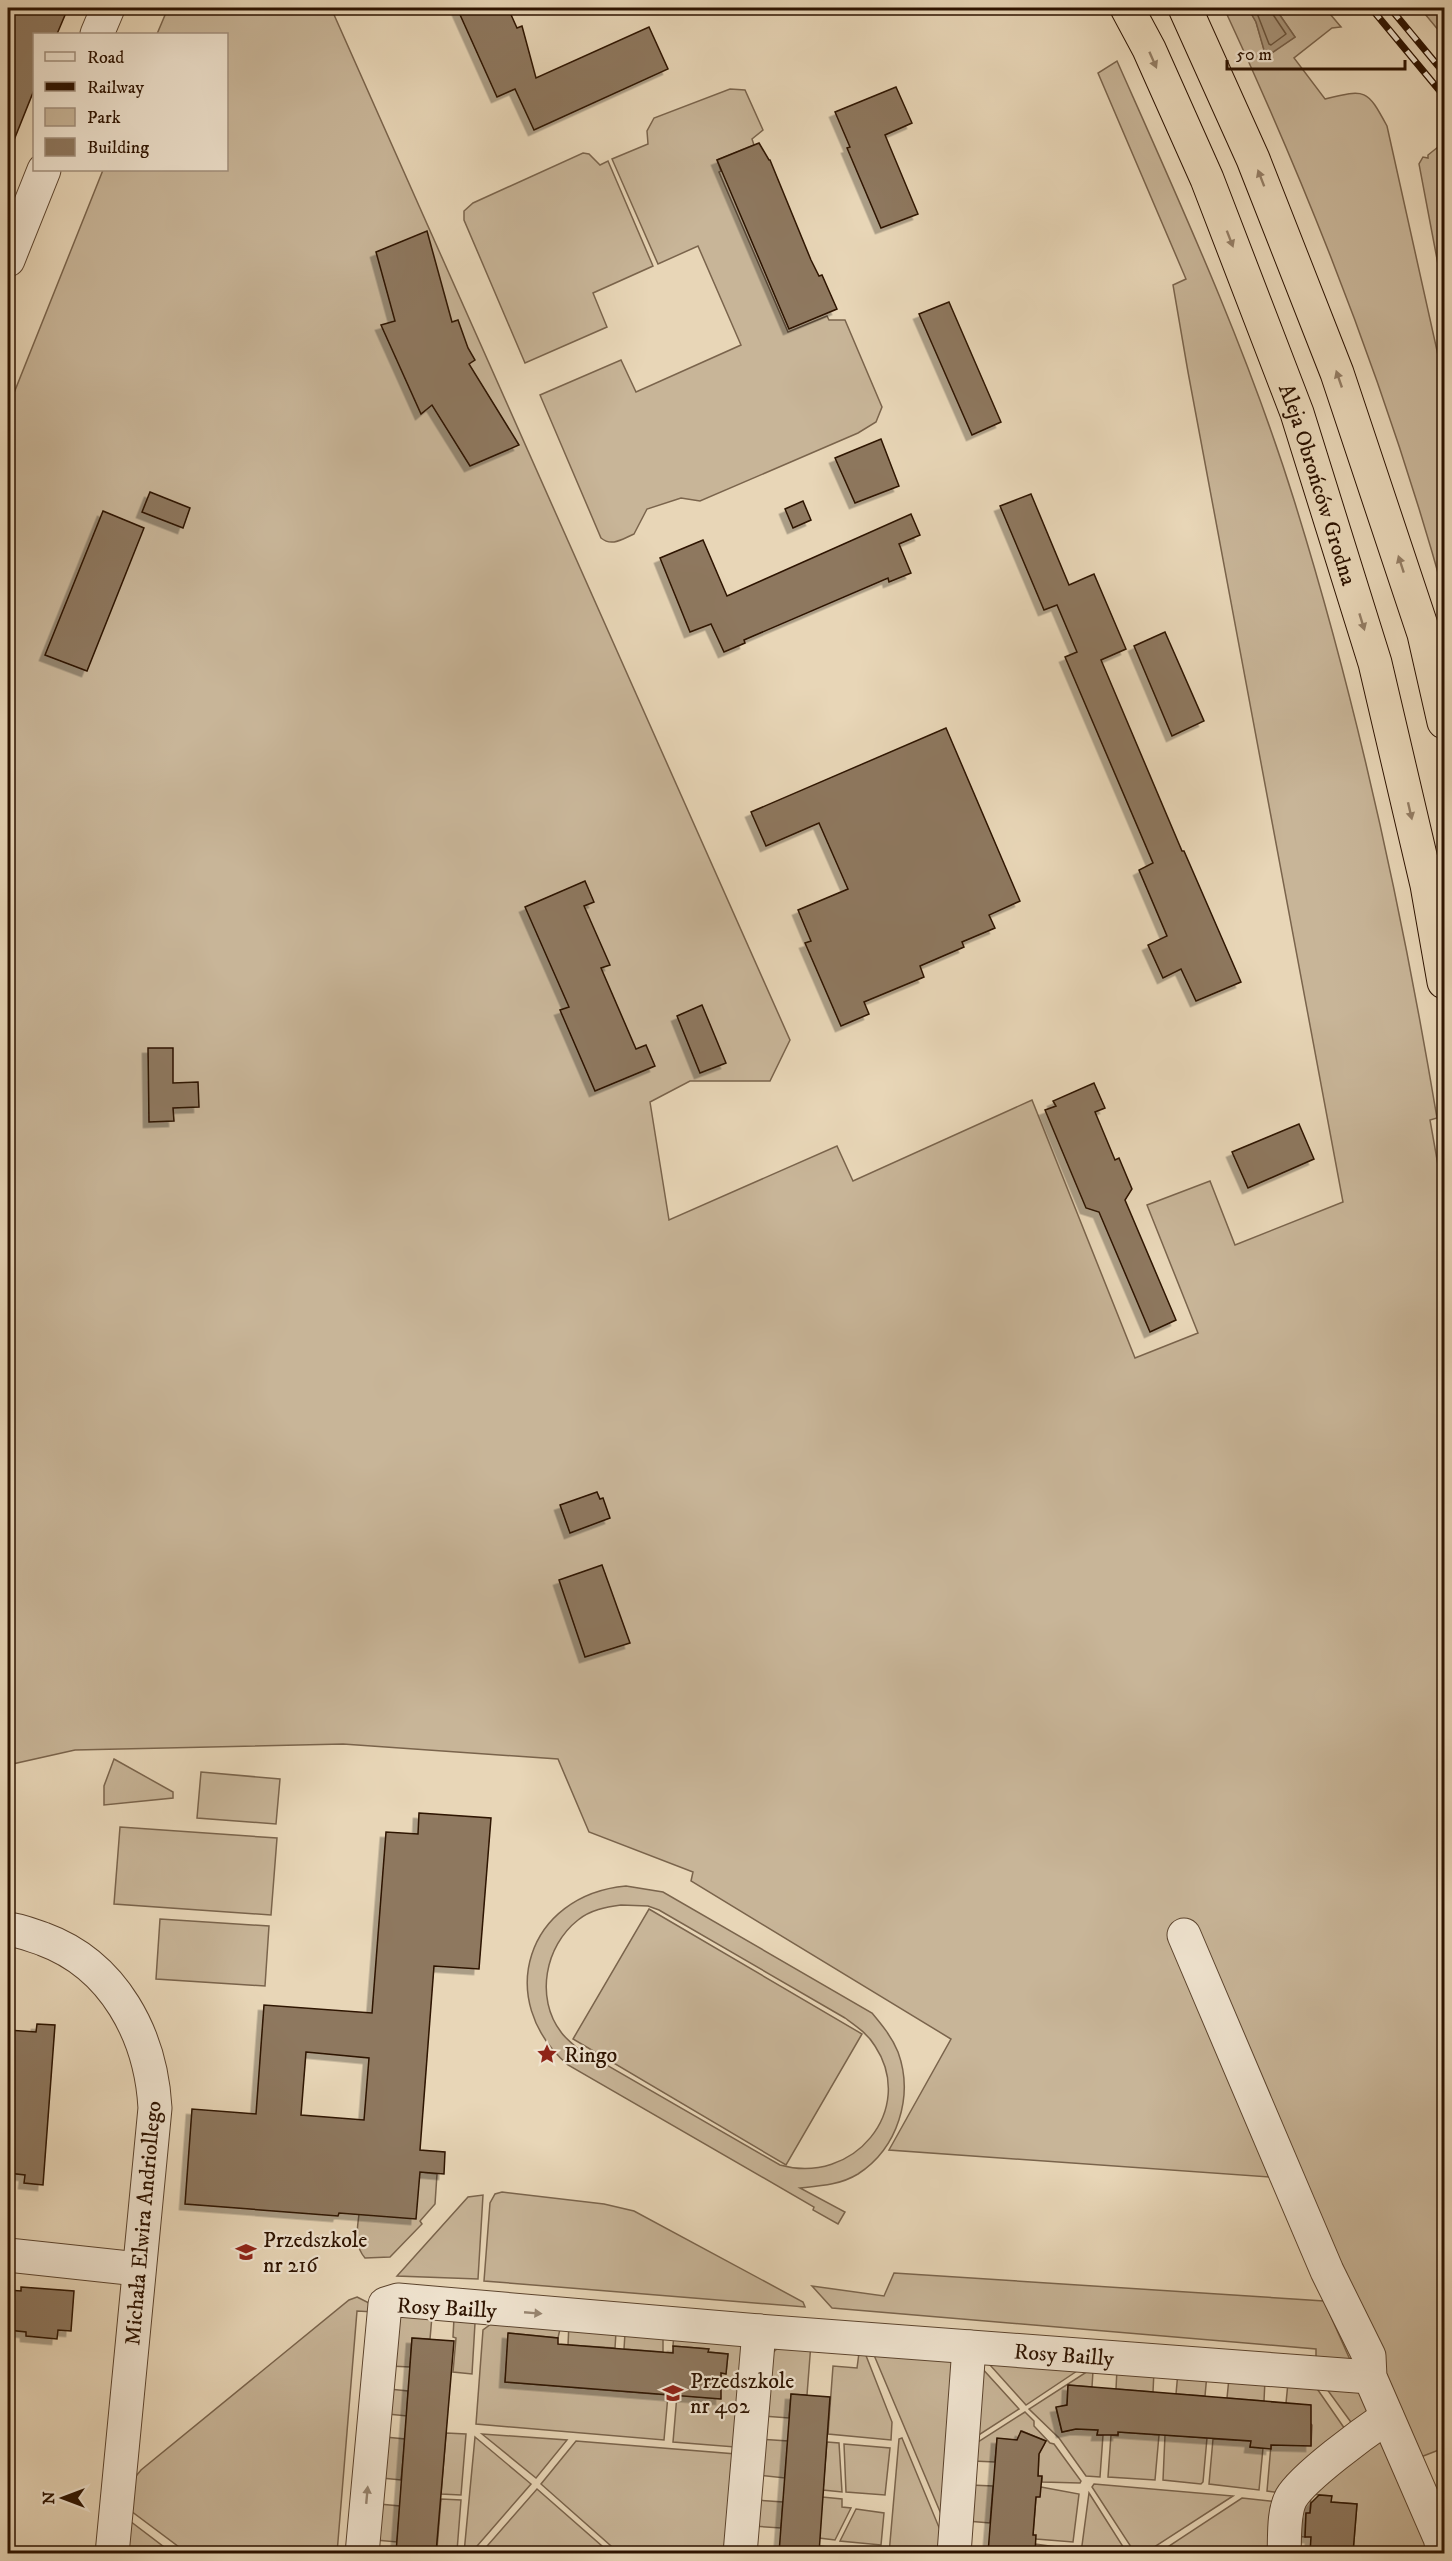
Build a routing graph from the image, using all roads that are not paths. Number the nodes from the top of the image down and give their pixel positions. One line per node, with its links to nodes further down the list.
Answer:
1 (108, 8): 4 (street)
2 (1127, 8): 8 (highway, Aleja Obrońców Grodna, one-way to 8)
3 (1185, 8): 7 (highway, one-way to 3)
4 (97, 33)
5 (44, 171): 6 (street)
6 (10, 246)
7 (1444, 722)
8 (1444, 982)
9 (8, 1929): 12 (street, Michała Elwira Andriollego)
10 (1184, 1935): 15 (street)
11 (8, 2255): 12 (street)
12 (138, 2269): 17 (street, Michała Elwira Andriollego)
13 (759, 2331): 14 (street, Rosy Bailly); 18 (street, Rosy Bailly, one-way to 13); 19 (street)
14 (969, 2348): 15 (street, Rosy Bailly); 20 (street)
15 (1370, 2377): 16 (street)
16 (1387, 2417): 21 (street); 22 (street)
17 (112, 2553)
18 (362, 2553)
19 (740, 2553)
20 (954, 2553)
21 (1284, 2553)
22 (1444, 2553)

